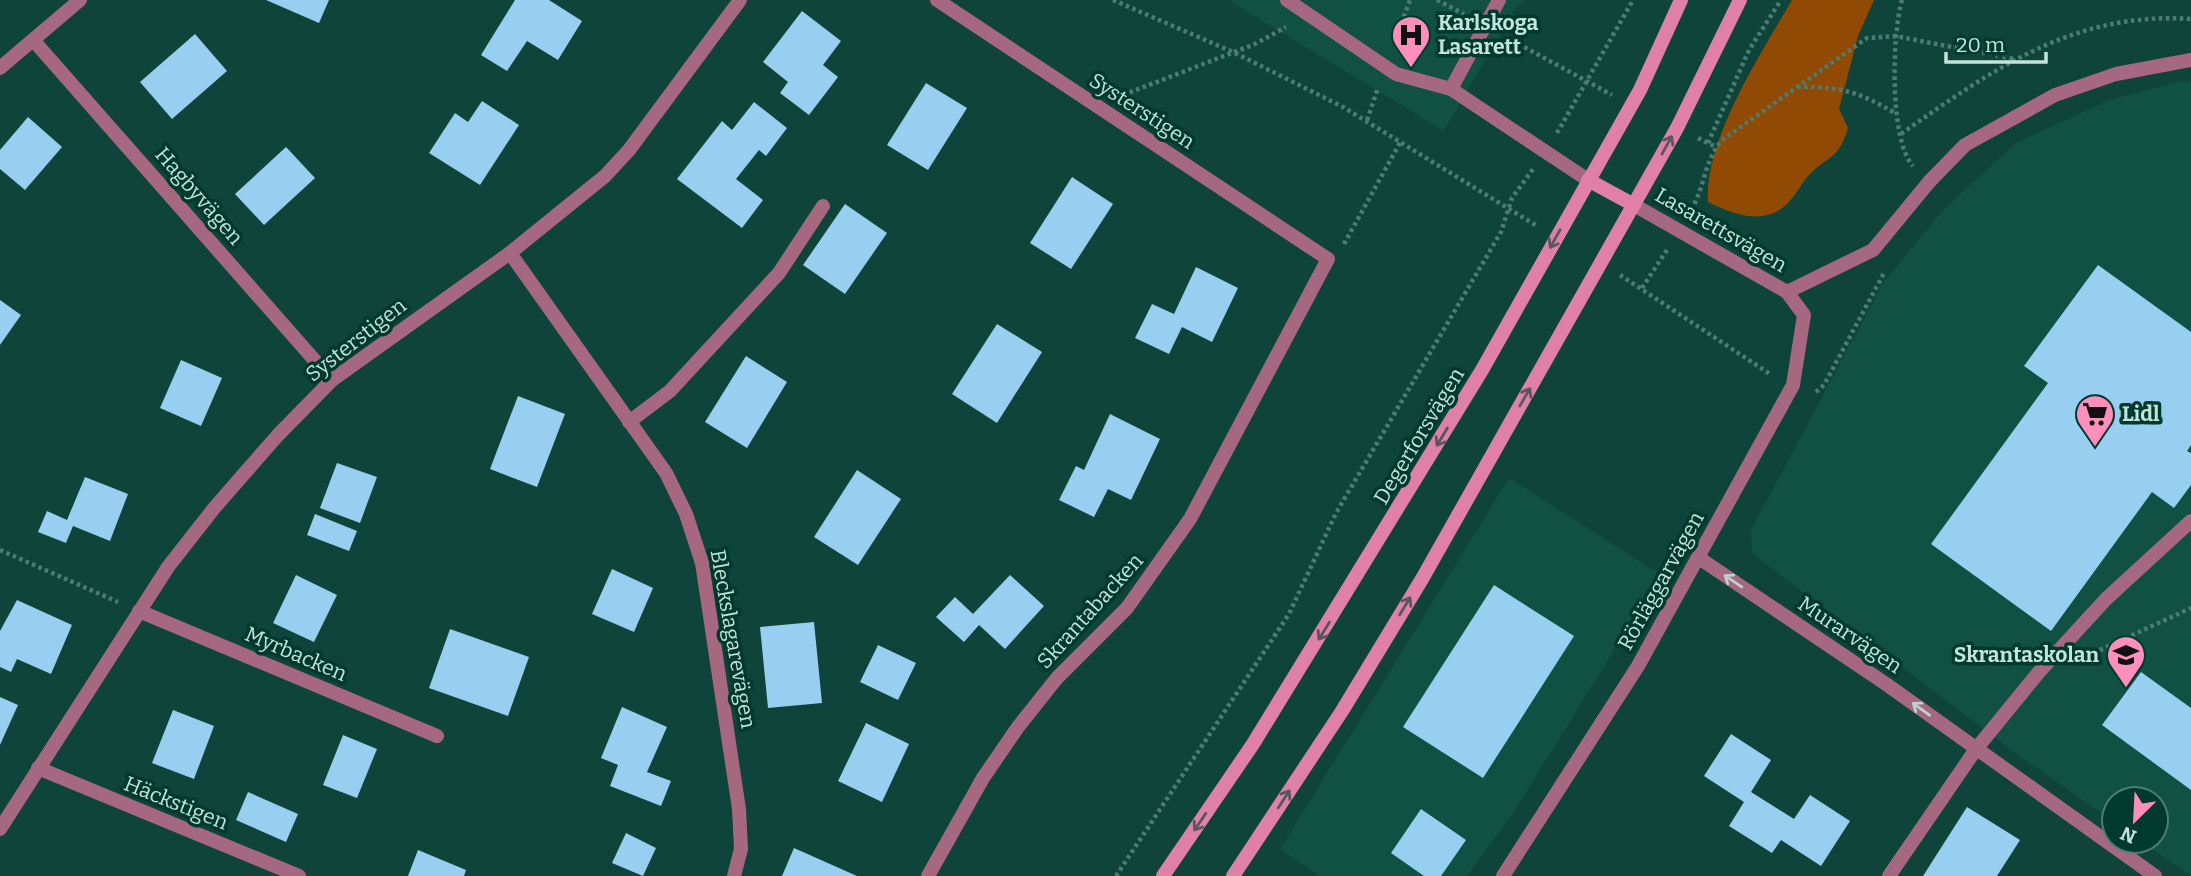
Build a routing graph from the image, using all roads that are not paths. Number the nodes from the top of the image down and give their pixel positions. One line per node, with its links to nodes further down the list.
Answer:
1 (80, 0): 8 (street)
2 (740, 0): 15 (street, Systerstigen)
3 (936, 0): 16 (street, Systerstigen)
4 (1287, 0): 11 (street)
5 (1499, 0): 11 (street)
6 (1681, 0): 12 (main road, Degerforsvägen)
7 (1740, 0): 13 (main road, one-way to 7)
8 (34, 41): 10 (street); 18 (street, Hagbyvägen)
9 (2190, 57): 17 (street)
10 (0, 68)
11 (1451, 89): 12 (street)
12 (1588, 180): 13 (main road); 30 (main road, Degerforsvägen, one-way to 30)
13 (1634, 205): 17 (street, Lasarettsvägen); 31 (main road, one-way to 13)
14 (823, 206): 19 (street)
15 (510, 253): 18 (street, Systerstigen); 19 (street, Bleckslagarevägen)
16 (1327, 258): 29 (street, Skrantabacken)
17 (1787, 292): 21 (street, Rörläggarvägen)
18 (332, 380): 22 (street, Systerstigen)
19 (629, 422): 28 (street, Bleckslagarevägen)
20 (2191, 521): 24 (street)
21 (1699, 558): 24 (street, Murarvägen, one-way to 21); 32 (street, Rörläggarvägen)
22 (139, 611): 23 (street, Myrbacken); 25 (street, Systerstigen)
23 (438, 736)
24 (1976, 749): 33 (street); 34 (street, Murarvägen)
25 (38, 768): 26 (street, Systerstigen); 27 (street, Häckstigen)
26 (0, 829)
27 (299, 876)
28 (734, 876)
29 (928, 876)
30 (1163, 876)
31 (1233, 876)
32 (1503, 876)
33 (1889, 876)
34 (2155, 876)

